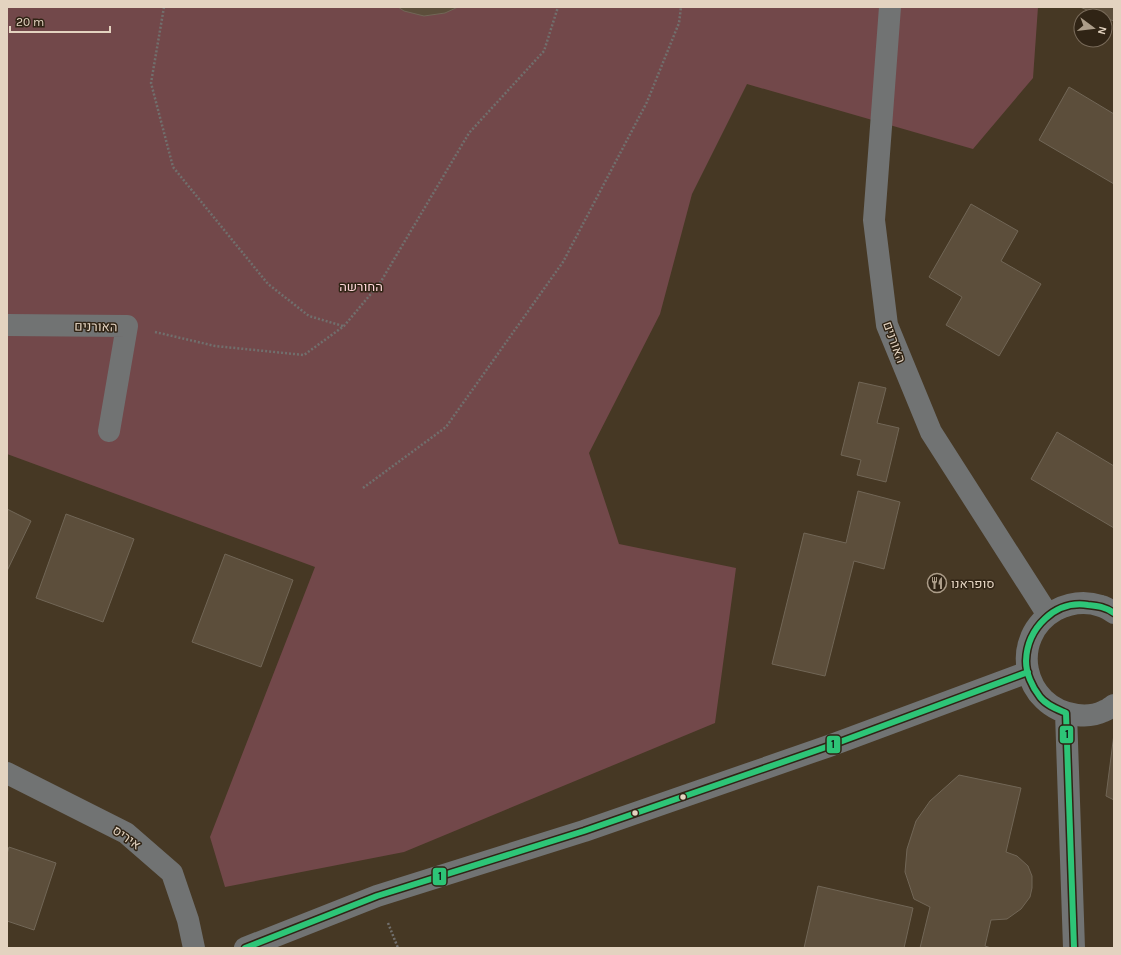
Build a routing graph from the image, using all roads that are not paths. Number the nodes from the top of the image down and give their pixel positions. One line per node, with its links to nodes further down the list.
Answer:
1 (890, 7): 5 (street, האורנים)
2 (7, 325): 3 (street, האורנים)
3 (109, 431)
4 (1114, 613): 5 (street)
5 (1048, 615): 6 (street)
6 (1028, 672): 8 (street); 11 (street)
7 (1114, 705): 8 (street)
8 (1066, 713): 12 (street)
9 (7, 773): 10 (street, איריס)
10 (194, 948)
11 (245, 948)
12 (1074, 948)

